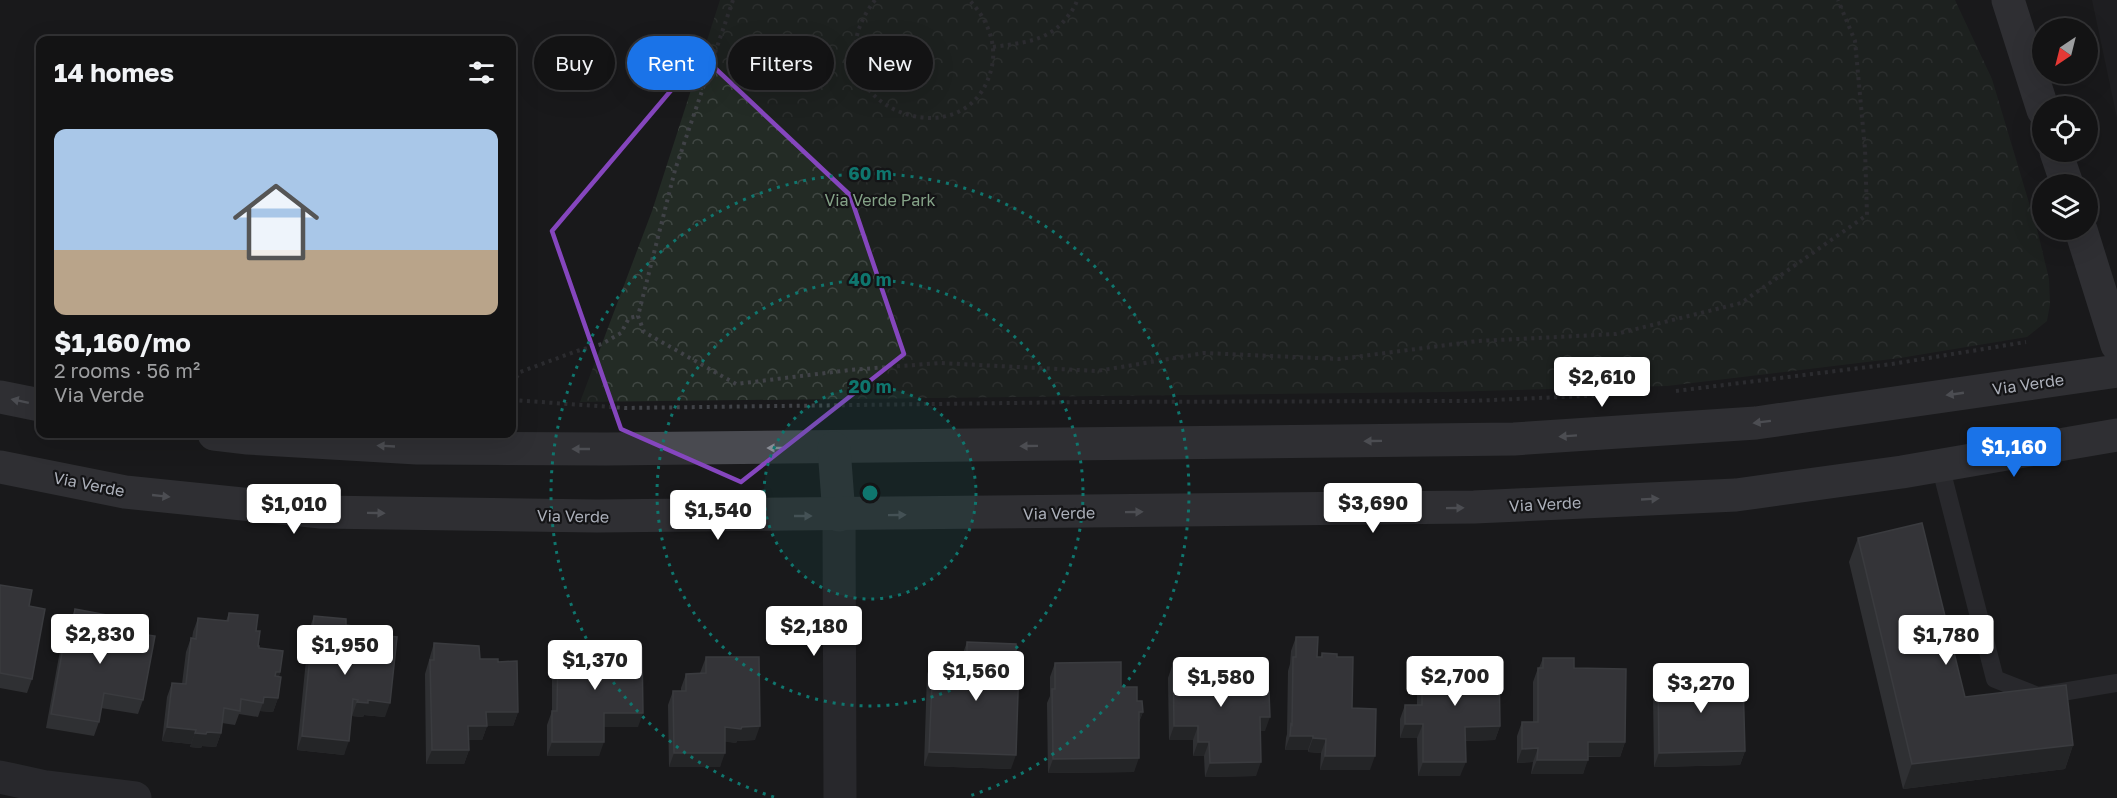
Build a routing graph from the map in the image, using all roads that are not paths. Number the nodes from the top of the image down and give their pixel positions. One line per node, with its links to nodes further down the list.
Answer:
1 (2008, 0): 2 (main road)
2 (2039, 96)
3 (2084, 240): 4 (main road)
4 (2117, 345)
5 (2117, 371): 10 (main road, Via Verde, one-way to 10)
6 (0, 397): 7 (main road, one-way to 6)
7 (36, 404)
8 (2117, 435): 11 (main road, Via Verde)
9 (248, 438): 10 (main road, Via Verde, one-way to 9)
10 (834, 448): 13 (main road)
11 (1940, 465): 13 (main road, Via Verde, one-way to 11); 14 (lane)
12 (0, 467): 13 (main road, Via Verde, one-way to 13)
13 (838, 515): 17 (street)
14 (2117, 683)
15 (0, 777): 16 (street)
16 (135, 798)
17 (840, 798)

